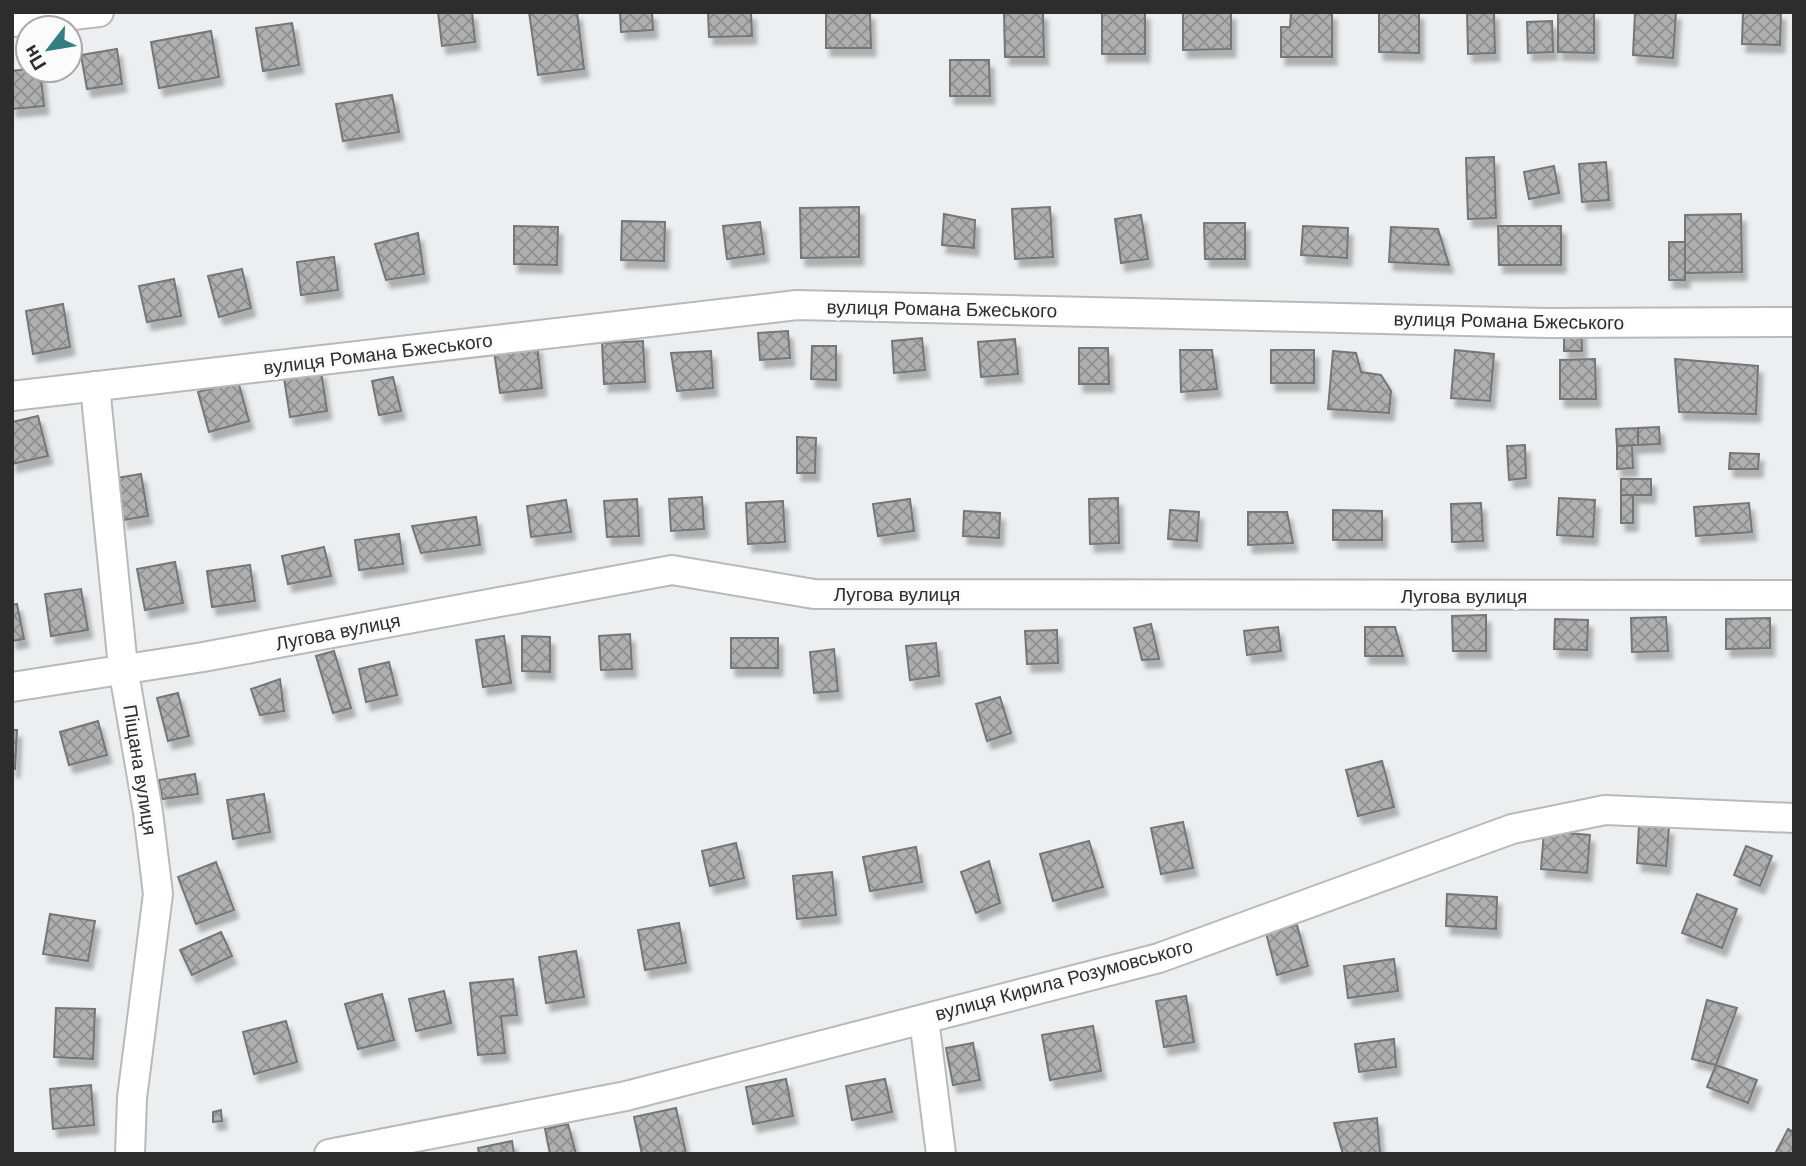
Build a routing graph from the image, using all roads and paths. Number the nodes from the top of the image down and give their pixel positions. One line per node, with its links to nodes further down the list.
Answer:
1 (99, 12): 2 (street)
2 (12, 22)
3 (1794, 322): 4 (street, вулиця Романа Бжеського)
4 (95, 386): 5 (street, вулиця Романа Бжеського); 7 (street, Піщана вулиця)
5 (12, 396)
6 (1794, 595): 7 (street, Лугова вулиця)
7 (123, 667): 8 (street, Лугова вулиця); 11 (street, Піщана вулиця)
8 (12, 687)
9 (1794, 818): 10 (street, вулиця Кирила Розумовського)
10 (924, 1018): 12 (street, вулиця Кирила Розумовського); 13 (street)
11 (130, 1154)
12 (328, 1154)
13 (942, 1154)

